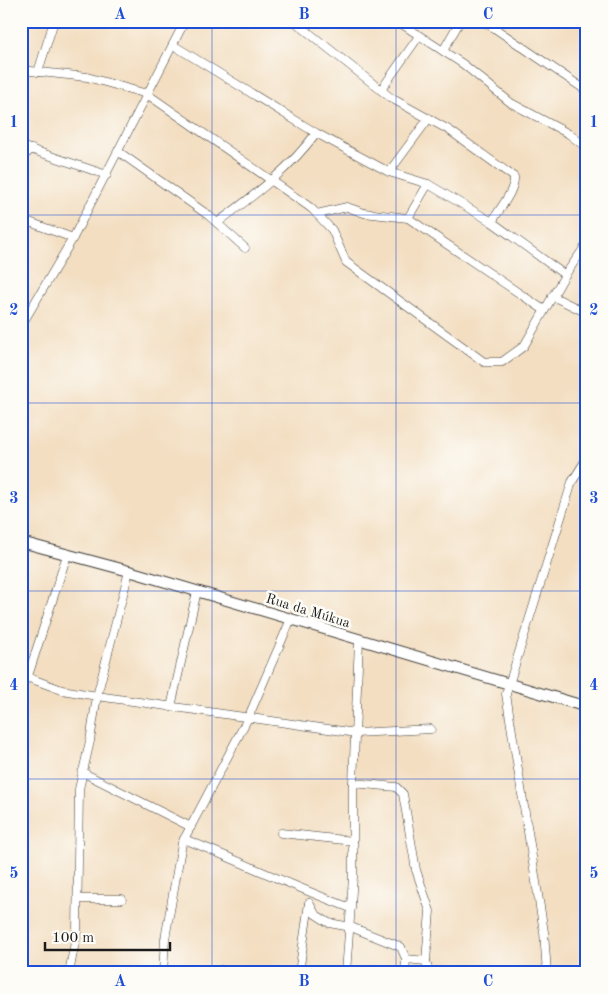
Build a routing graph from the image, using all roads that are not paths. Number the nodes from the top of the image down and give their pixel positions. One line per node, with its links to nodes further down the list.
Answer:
1 (54, 21): 11 (street)
2 (185, 21): 8 (street)
3 (294, 21): 12 (street)
4 (397, 21): 7 (street)
5 (460, 21): 9 (street)
6 (484, 21): 13 (street)
7 (419, 36): 9 (street); 12 (street)
8 (173, 45): 14 (street); 16 (street)
9 (443, 51): 18 (street)
10 (21, 70): 11 (street)
11 (38, 72): 14 (street)
12 (380, 90): 15 (street)
13 (587, 91)
14 (147, 94): 20 (street); 24 (street)
15 (429, 118): 22 (street); 29 (street)
16 (316, 133): 22 (street); 24 (street)
17 (21, 146): 19 (street)
18 (587, 148)
19 (32, 149): 21 (street); 23 (street)
20 (120, 152): 23 (street); 30 (street)
21 (21, 158)
22 (389, 172): 25 (street)
23 (107, 175): 31 (street)
24 (273, 181): 26 (street); 30 (street)
25 (428, 184): 28 (street); 29 (street)
26 (317, 214): 28 (street); 36 (street)
27 (21, 218): 31 (street)
28 (408, 218): 36 (street)
29 (492, 222): 34 (street)
30 (217, 223): 33 (street)
31 (73, 238): 38 (street)
32 (587, 244): 34 (street)
33 (246, 248)
34 (565, 274): 35 (street)
35 (552, 296): 36 (street); 37 (street)
36 (544, 310)
37 (587, 314)
38 (21, 326)
39 (587, 458): 47 (street)
40 (21, 542): 41 (street, Rua da Múkua)
41 (67, 554): 42 (street, Rua da Múkua); 46 (street)
42 (129, 571): 43 (street, Rua da Múkua); 48 (street)
43 (197, 592): 44 (street, Rua da Múkua); 49 (street)
44 (291, 619): 45 (street, Rua da Múkua); 51 (street)
45 (359, 641): 47 (street, Rua da Múkua); 53 (street)
46 (24, 677): 48 (street)
47 (507, 685): 50 (street, Rua da Múkua); 76 (street)
48 (97, 696): 49 (street); 54 (street)
49 (171, 706): 51 (street)
50 (587, 708)
51 (248, 718): 53 (street); 56 (street)
52 (431, 729): 53 (street)
53 (356, 733): 55 (street)
54 (82, 772): 56 (street); 62 (street)
55 (353, 783): 59 (street); 69 (street)
56 (191, 827): 58 (street)
57 (281, 833): 59 (street)
58 (184, 839): 61 (street); 71 (street)
59 (353, 841): 65 (street)
60 (21, 856): 67 (street)
61 (309, 892): 64 (street); 65 (street)
62 (78, 899): 63 (street); 70 (street)
63 (122, 899)
64 (309, 903): 66 (street); 72 (street)
65 (350, 908): 66 (street)
66 (350, 927): 68 (street); 73 (street)
67 (21, 941)
68 (406, 959): 69 (street); 74 (street)
69 (426, 961): 75 (street)
70 (69, 973)
71 (162, 973)
72 (299, 973)
73 (346, 973)
74 (405, 973)
75 (429, 973)
76 (547, 973)

